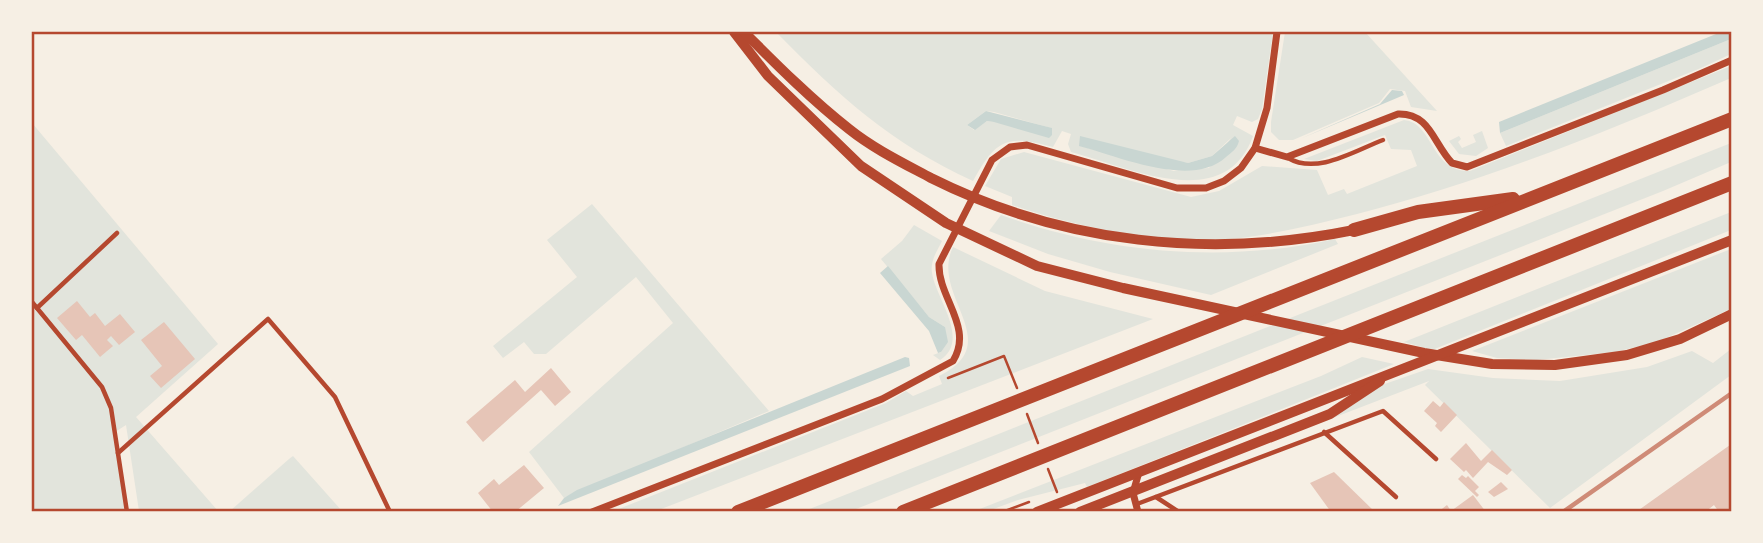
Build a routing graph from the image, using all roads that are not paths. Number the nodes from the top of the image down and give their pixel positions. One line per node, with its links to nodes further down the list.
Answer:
1 (734, 32): 16 (main road)
2 (744, 32): 11 (main road)
3 (1277, 32): 7 (street)
4 (1731, 60): 8 (street)
5 (1731, 119): 10 (highway)
6 (1383, 140): 8 (lane)
7 (1255, 148): 8 (street); 27 (street)
8 (1287, 157)
9 (1731, 183): 29 (highway)
10 (1539, 195): 11 (highway); 28 (highway)
11 (1354, 230)
12 (117, 233): 15 (lane)
13 (1731, 240): 17 (main road)
14 (32, 302): 15 (lane)
15 (37, 308): 19 (lane)
16 (1731, 314)
17 (1397, 371): 21 (main road); 24 (main road)
18 (1323, 432): 20 (lane); 22 (lane); 23 (lane)
19 (118, 453): 25 (lane); 26 (lane)
20 (1436, 459)
21 (1139, 472): 24 (street); 30 (main road)
22 (1155, 497): 24 (lane); 32 (lane)
23 (1396, 497)
24 (1136, 503): 31 (main road)
25 (127, 512)
26 (390, 512)
27 (592, 512)
28 (738, 512)
29 (903, 512)
30 (1037, 512)
31 (1080, 512)
32 (1179, 512)

